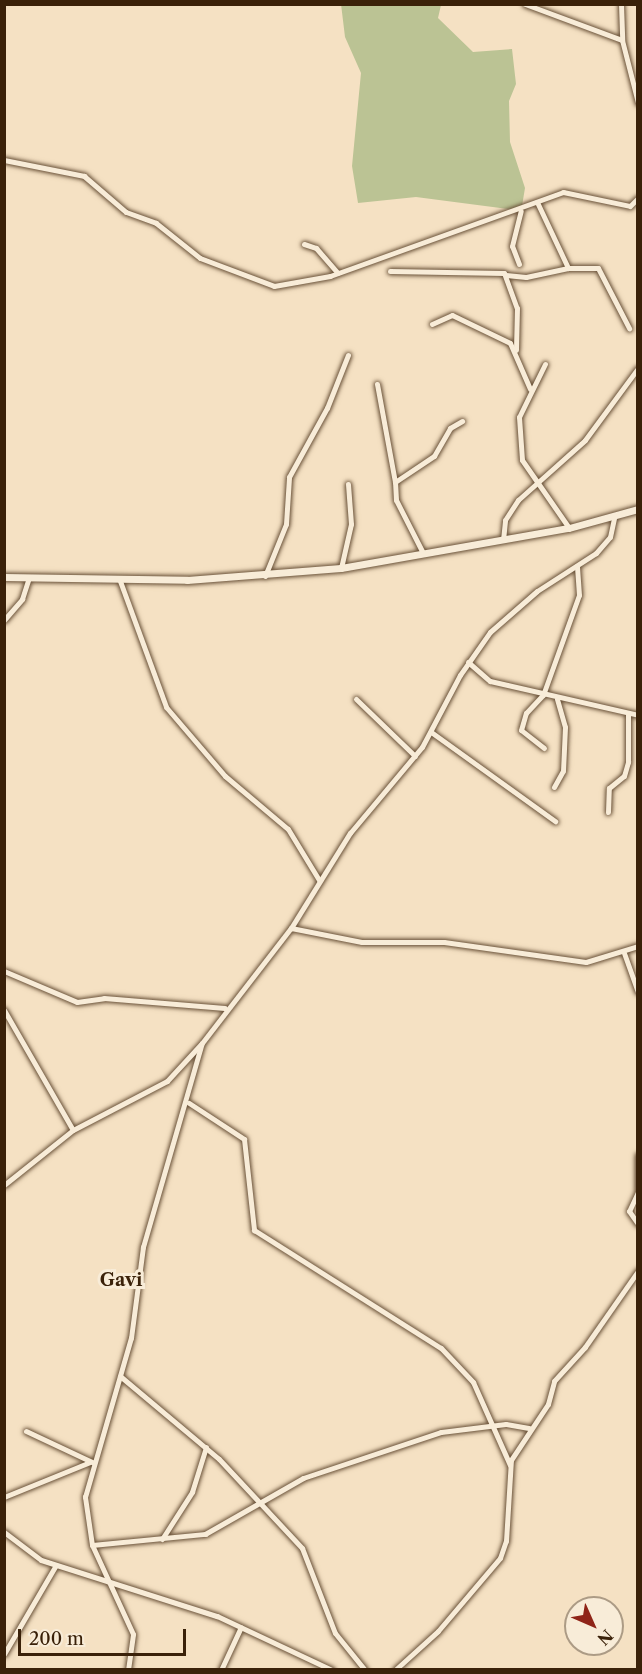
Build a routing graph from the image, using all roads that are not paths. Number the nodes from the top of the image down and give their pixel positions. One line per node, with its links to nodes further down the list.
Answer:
1 (525, 4): 3 (street)
2 (621, 4): 4 (street)
3 (535, 7): 4 (street)
4 (622, 40): 5 (street)
5 (634, 78): 6 (street)
6 (638, 103)
7 (4, 160): 15 (street)
8 (638, 198): 9 (street)
9 (537, 202): 10 (street); 13 (street)
10 (521, 211): 12 (street); 15 (street)
11 (304, 244): 15 (street)
12 (519, 264)
13 (568, 268): 16 (street); 18 (street)
14 (390, 271): 16 (street)
15 (338, 273)
16 (506, 275): 19 (street)
17 (432, 324): 19 (street)
18 (629, 328)
19 (516, 350): 24 (street)
20 (348, 355): 36 (street)
21 (545, 364): 24 (street)
22 (638, 369): 26 (street)
23 (377, 384): 27 (street)
24 (530, 389): 26 (street)
25 (462, 421): 27 (street)
26 (540, 479): 31 (street); 32 (street)
27 (395, 482): 33 (street)
28 (348, 484): 35 (street)
29 (638, 510): 30 (main road)
30 (614, 518): 31 (main road); 34 (street)
31 (569, 528): 32 (main road)
32 (503, 540): 33 (main road)
33 (423, 553): 35 (main road)
34 (577, 566): 41 (street); 42 (street)
35 (341, 568): 36 (main road)
36 (265, 576): 39 (main road)
37 (4, 577): 38 (main road)
38 (29, 578): 39 (main road); 40 (street)
39 (120, 581): 53 (street)
40 (4, 620)
41 (468, 663): 42 (street); 47 (street)
42 (543, 695): 44 (street); 48 (street)
43 (356, 699): 49 (street)
44 (557, 699): 45 (street); 50 (street)
45 (628, 714): 46 (street); 51 (street)
46 (638, 716)
47 (431, 732): 49 (street); 52 (street)
48 (544, 748)
49 (415, 756): 53 (street)
50 (554, 787)
51 (608, 812)
52 (555, 820)
53 (319, 880): 54 (street)
54 (291, 928): 56 (street); 59 (street)
55 (638, 946): 56 (street)
56 (624, 953): 58 (street)
57 (4, 971): 59 (street)
58 (638, 992)
59 (225, 1008): 61 (street)
60 (4, 1010): 63 (street)
61 (202, 1043): 62 (street); 63 (street)
62 (189, 1103): 69 (street); 70 (street)
63 (74, 1130): 65 (street)
64 (638, 1155): 66 (street)
65 (4, 1185)
66 (638, 1191): 67 (street)
67 (638, 1224)
68 (638, 1271): 71 (street)
69 (120, 1376): 73 (street); 74 (street)
70 (492, 1426): 71 (street); 75 (street); 77 (street)
71 (529, 1428): 75 (street)
72 (26, 1431): 74 (street)
73 (206, 1447): 77 (street); 79 (street)
74 (92, 1462): 76 (street); 80 (street)
75 (510, 1465): 89 (street)
76 (4, 1497)
77 (258, 1501): 79 (street); 88 (street)
78 (4, 1532): 81 (street)
79 (162, 1539): 80 (street)
80 (92, 1545): 82 (street)
81 (56, 1565): 82 (street); 84 (street)
82 (111, 1582): 83 (street); 85 (street)
83 (241, 1627): 86 (street); 87 (street)
84 (4, 1654)
85 (128, 1670)
86 (221, 1670)
87 (332, 1670)
88 (365, 1670)
89 (395, 1670)

